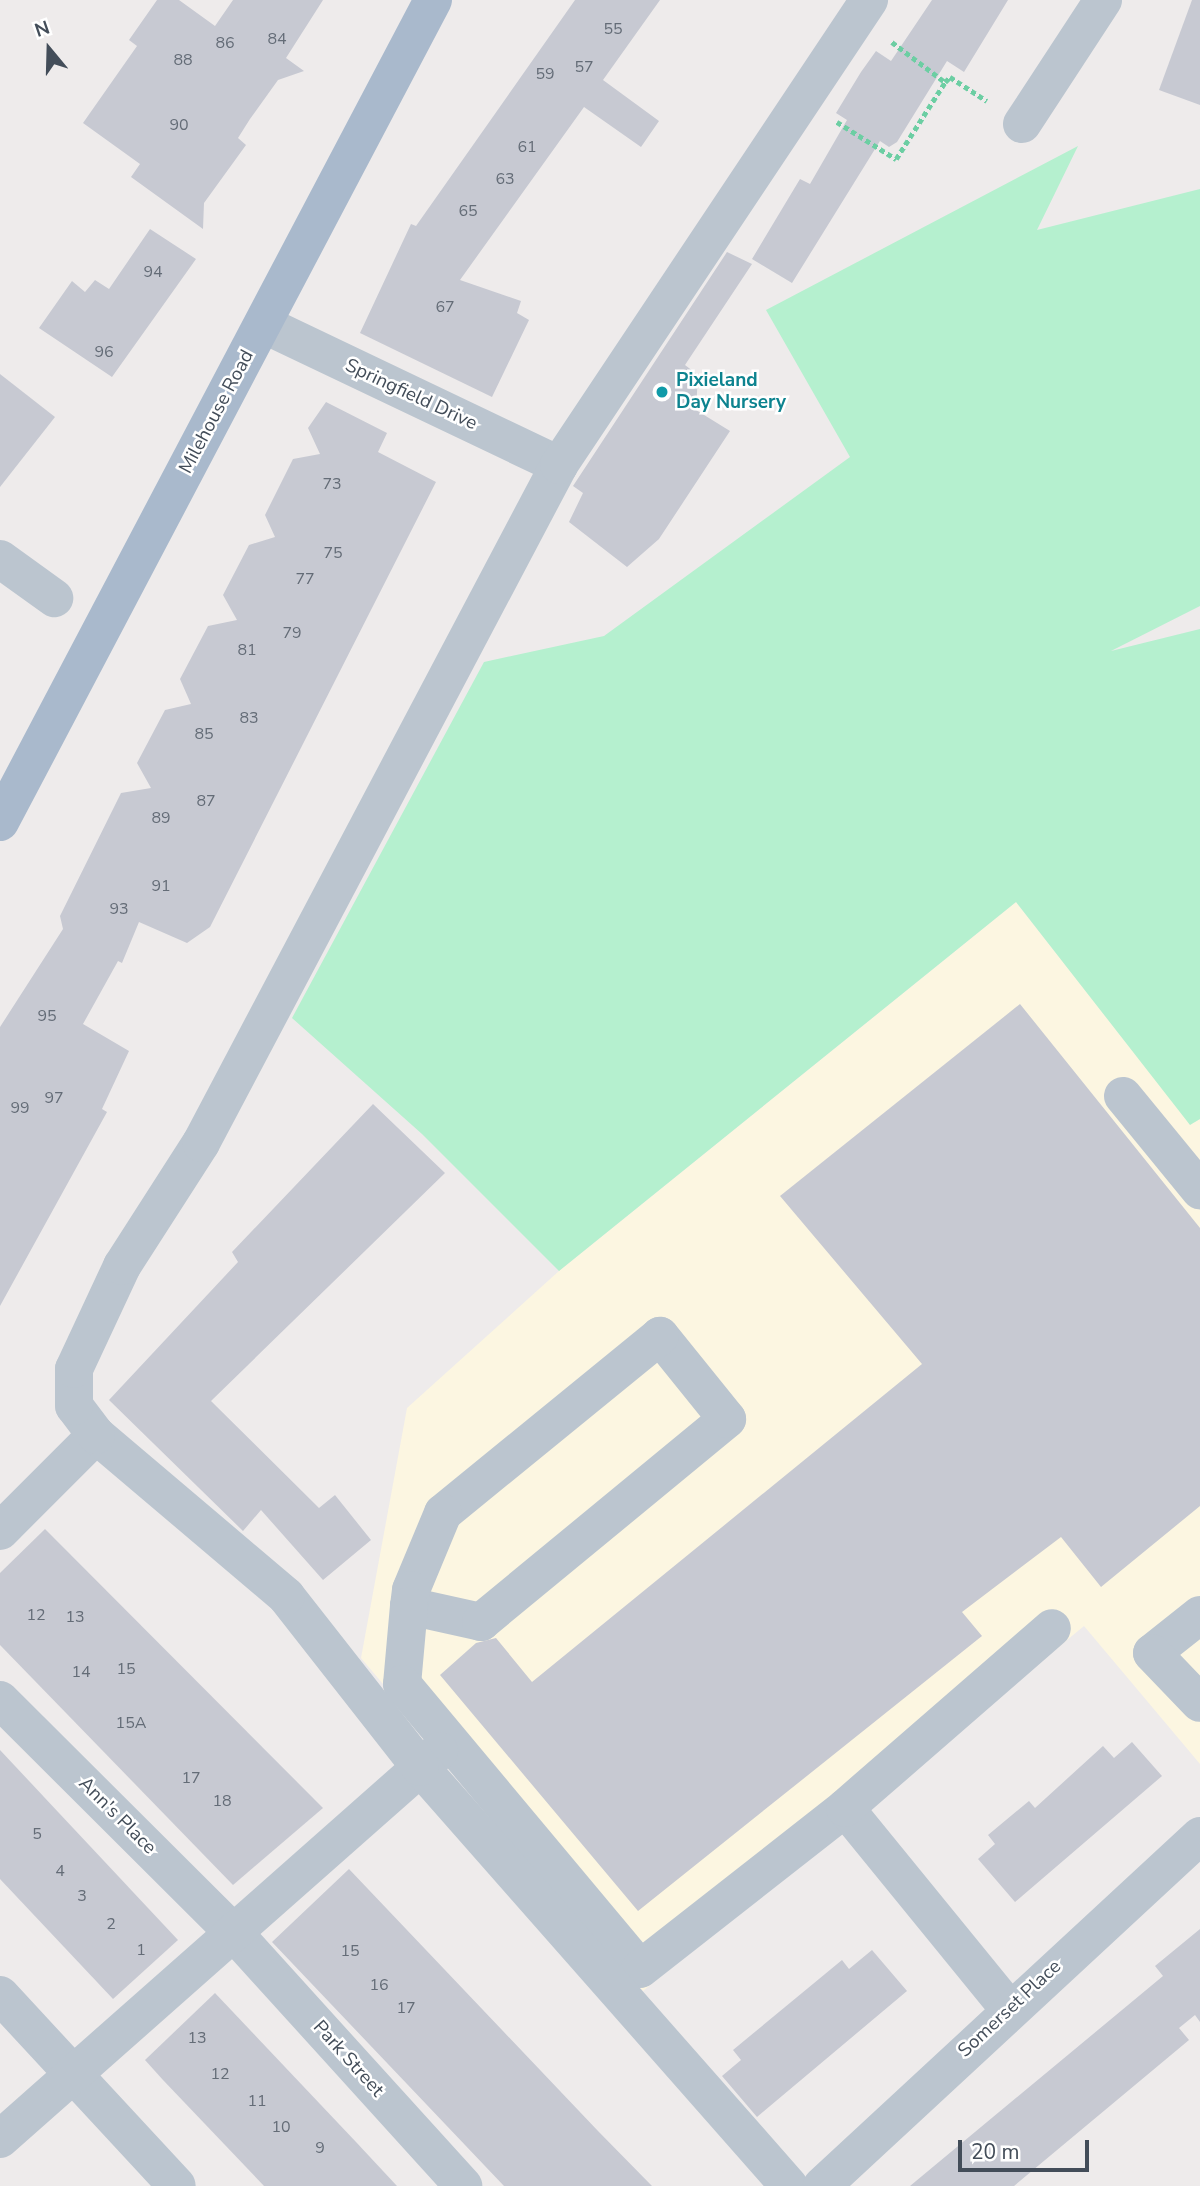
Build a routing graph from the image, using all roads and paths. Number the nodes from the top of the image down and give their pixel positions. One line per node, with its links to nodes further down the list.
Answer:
1 (433, 0): 7 (main road, Milehouse Road)
2 (1103, 0): 6 (street)
3 (863, 8): 4 (path); 5 (street)
4 (946, 82): 5 (path); 6 (path)
5 (801, 99): 8 (street)
6 (1022, 124)
7 (263, 324): 8 (street, Springfield Drive); 11 (main road, Milehouse Road)
8 (559, 466): 14 (street)
9 (0, 559): 10 (street)
10 (54, 598)
11 (0, 822)
12 (1123, 1096): 13 (street)
13 (1200, 1190)
14 (96, 1435): 15 (street); 22 (street)
15 (0, 1531)
16 (409, 1606): 16 (street); 21 (street)
17 (1200, 1615): 20 (street)
18 (1052, 1628): 23 (street)
19 (0, 1700): 25 (street, Ann's Place)
20 (1200, 1703)
21 (451, 1742): 22 (street); 23 (street)
22 (420, 1767): 25 (street); 32 (street)
23 (845, 1808): 27 (street)
24 (1200, 1836): 27 (street, Somerset Place)
25 (233, 1931): 28 (street); 31 (street, Park Street)
26 (0, 1995): 28 (street)
27 (1009, 2009): 33 (street, Somerset Place)
28 (74, 2075): 29 (street); 30 (street)
29 (0, 2139)
30 (177, 2186)
31 (463, 2186)
32 (789, 2186)
33 (822, 2186)

